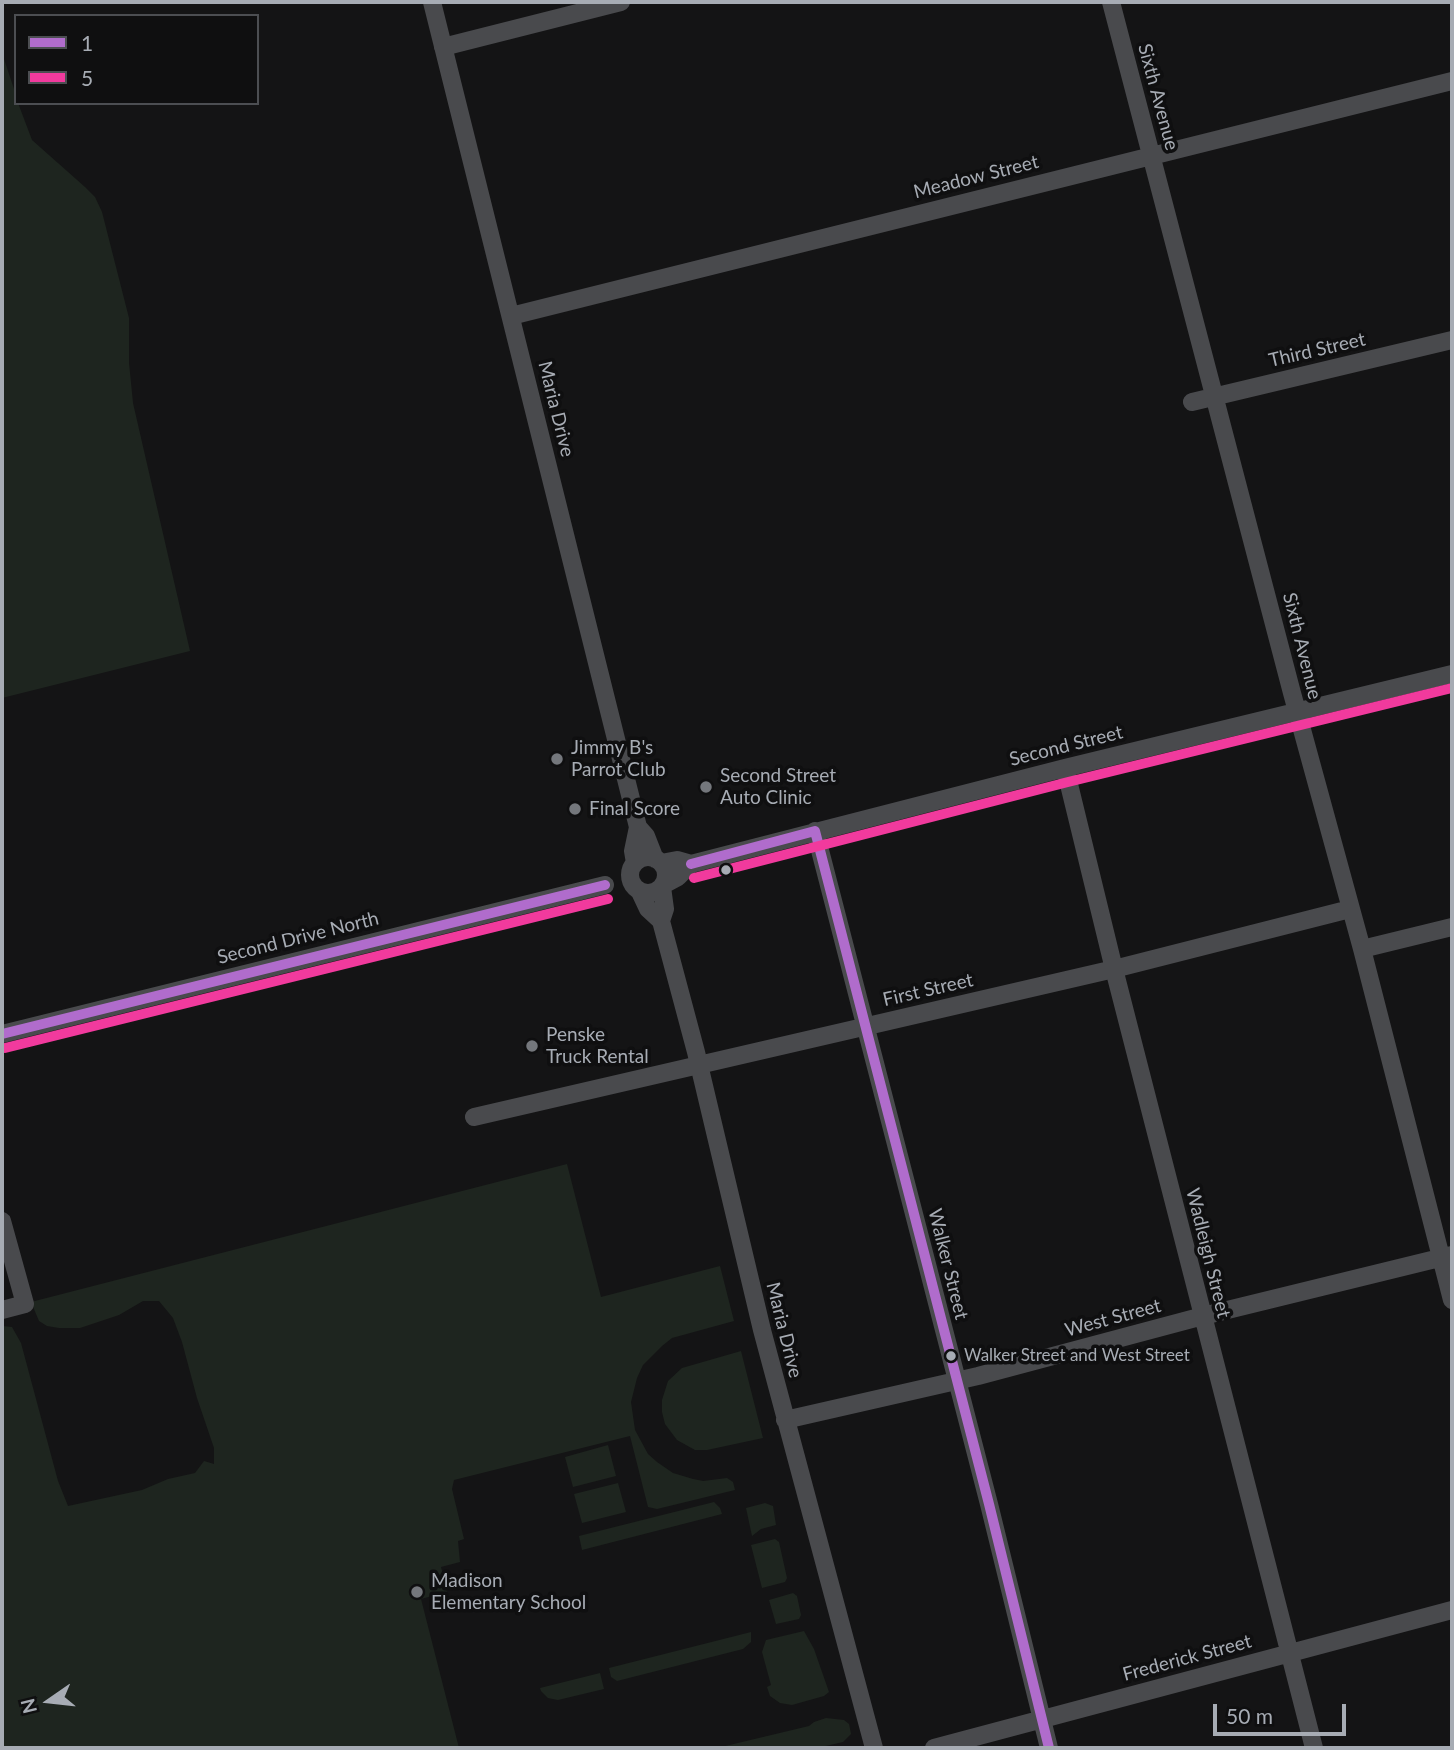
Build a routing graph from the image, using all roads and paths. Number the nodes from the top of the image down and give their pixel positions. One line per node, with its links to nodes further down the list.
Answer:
1 (432, 2): 4 (street, Maria Drive)
2 (621, 2): 4 (street)
3 (1111, 2): 6 (street, Sixth Avenue)
4 (443, 47): 7 (street, Maria Drive)
5 (1452, 81): 6 (street, Meadow Street)
6 (1151, 155): 7 (street, Meadow Street); 9 (street, Sixth Avenue)
7 (511, 316): 14 (street, Maria Drive)
8 (1452, 340): 9 (street, Third Street)
9 (1216, 396): 10 (street, Third Street); 12 (street, Sixth Avenue)
10 (1192, 402)
11 (1452, 674): 12 (street, Second Street)
12 (1297, 713): 13 (street, Second Street); 22 (street, Sixth Avenue)
13 (1065, 768): 15 (street, Second Street); 26 (street, Wadleigh Street)
14 (638, 827): 16 (street); 18 (street)
15 (815, 831): 17 (street, Second Street); 27 (street, Walker Street)
16 (658, 861): 17 (street); 18 (street); 20 (street)
17 (691, 864): 20 (street)
18 (633, 866): 19 (street); 21 (street)
19 (605, 885): 21 (street); 28 (street, Second Drive North)
20 (662, 886): 21 (street); 23 (street)
21 (639, 890): 23 (street)
22 (1350, 909): 25 (street, Sixth Avenue); 26 (street, First Street)
23 (661, 921): 29 (street, Maria Drive)
24 (1452, 927): 25 (street)
25 (1362, 949): 32 (street, Sixth Avenue)
26 (1114, 969): 27 (street, First Street); 35 (street, Wadleigh Street)
27 (864, 1026): 29 (street, First Street); 36 (street, Walker Street)
28 (2, 1034)
29 (699, 1066): 30 (street, First Street); 37 (street, Maria Drive)
30 (474, 1116)
31 (2, 1221): 34 (street)
32 (1446, 1257): 33 (street, Sixth Avenue); 35 (street, West Street)
33 (1452, 1300)
34 (2, 1310)
35 (1203, 1316): 36 (street, West Street); 39 (street, Wadleigh Street)
36 (956, 1381): 37 (street, West Street); 40 (street, Walker Street)
37 (785, 1420): 41 (street, Maria Drive)
38 (1452, 1610): 39 (street, Frederick Street)
39 (1289, 1653): 40 (street, Frederick Street); 44 (street, Wadleigh Street)
40 (1041, 1720): 42 (street, Frederick Street); 43 (street, Walker Street)
41 (874, 1748)
42 (933, 1748)
43 (1049, 1748)
44 (1314, 1748)

